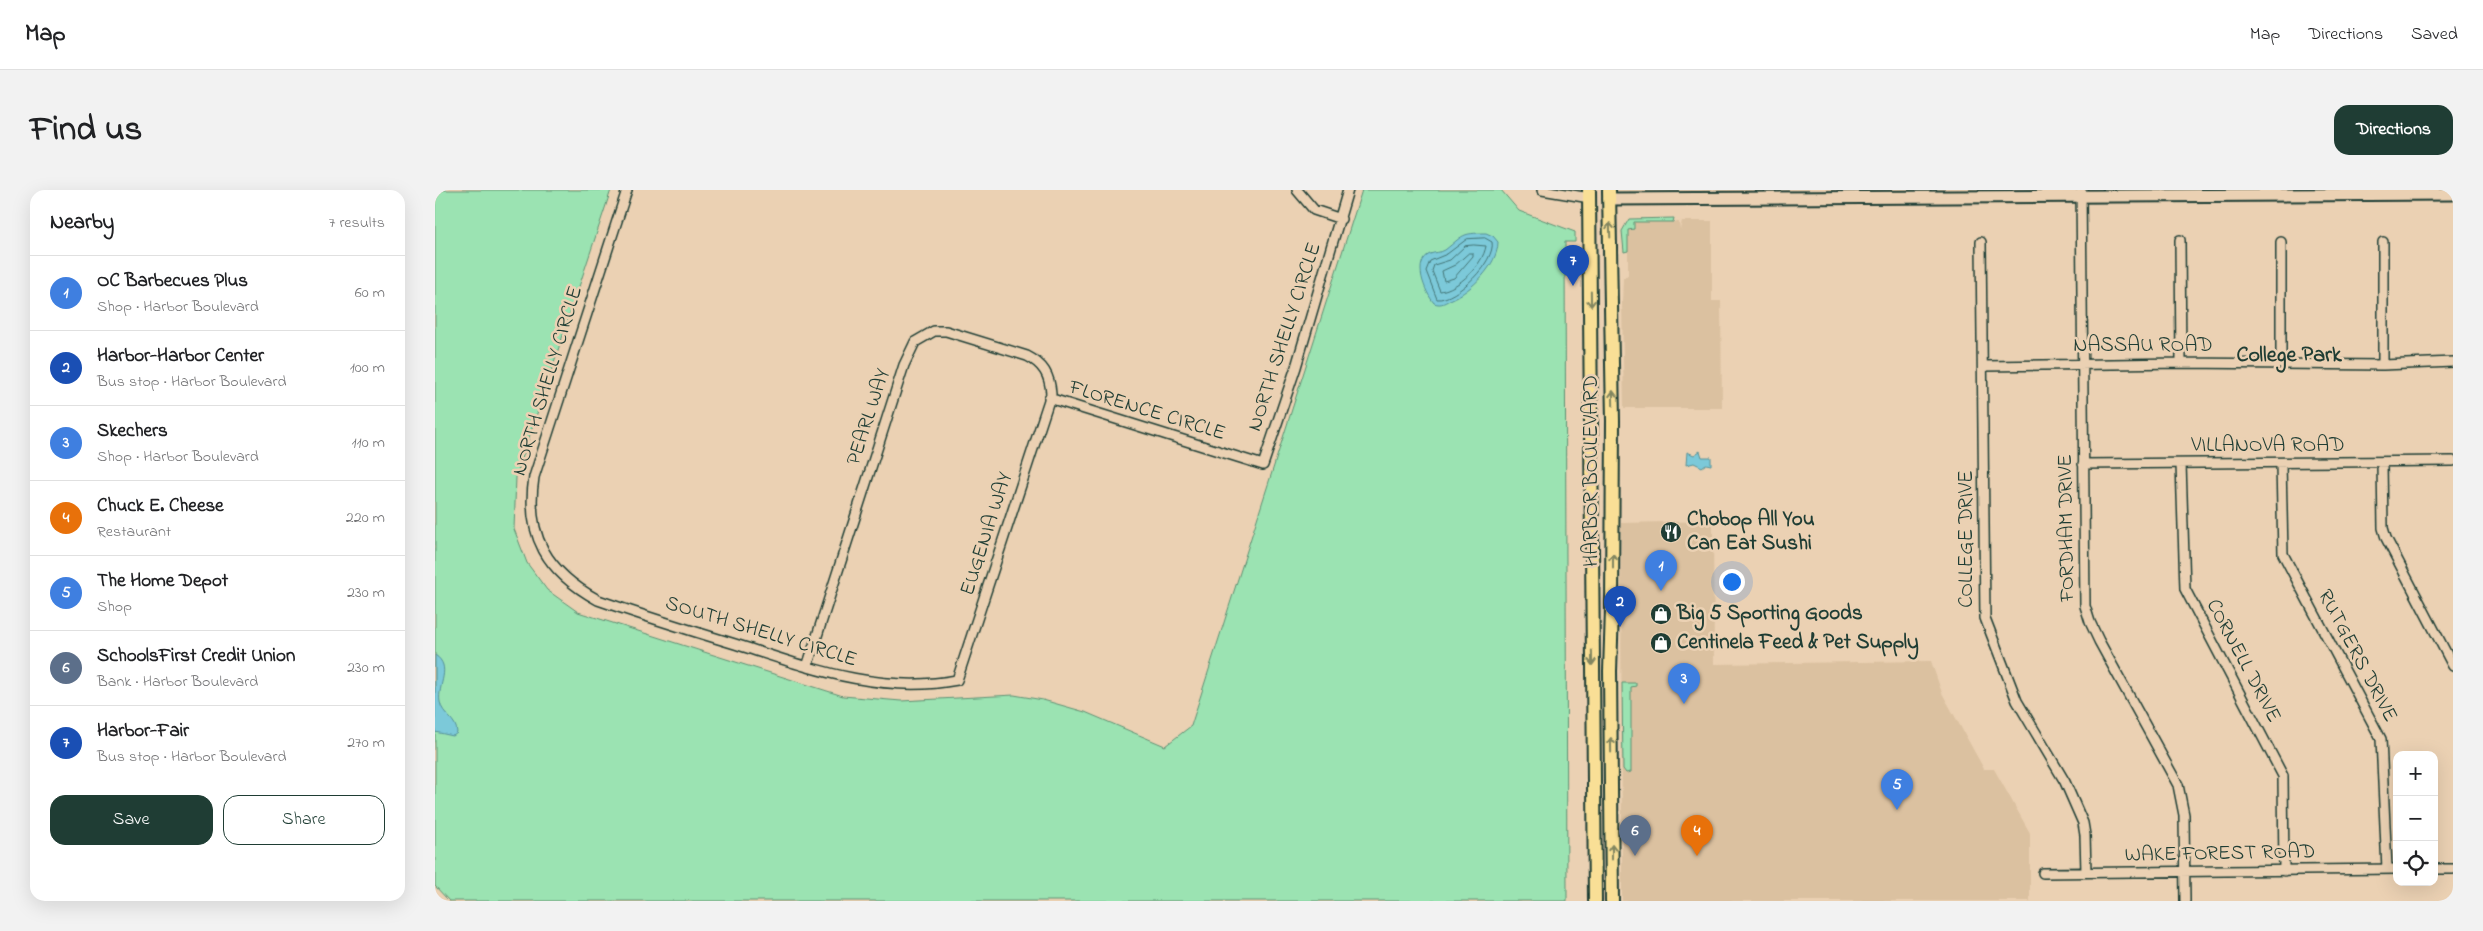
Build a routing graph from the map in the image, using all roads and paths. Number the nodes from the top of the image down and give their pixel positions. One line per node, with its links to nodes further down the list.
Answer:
1 (627, 190): 28 (street, NORTH SHELLY CIRCLE)
2 (1297, 190): 10 (street, NORTH SHELLY CIRCLE)
3 (1348, 190): 10 (street, NORTH SHELLY CIRCLE)
4 (1542, 190): 7 (street)
5 (1774, 193): 6 (main road); 8 (main road)
6 (2081, 193): 9 (main road); 17 (street, FORDHAM DRIVE)
7 (1589, 194): 8 (main road); 40 (main road, HARBOR BOULEVARD, one-way to 40)
8 (1609, 194): 41 (main road, HARBOR BOULEVARD, one-way to 8)
9 (2453, 194)
10 (1341, 219): 27 (street, NORTH SHELLY CIRCLE)
11 (2180, 240): 15 (street)
12 (1981, 242): 20 (street, COLLEGE DRIVE)
13 (2281, 242): 18 (street)
14 (2383, 242): 19 (street)
15 (2181, 362): 17 (street, NASSAU ROAD); 18 (street, NASSAU ROAD)
16 (2453, 362): 19 (street, NASSAU ROAD)
17 (2083, 364): 20 (street, NASSAU ROAD); 24 (street, FORDHAM DRIVE)
18 (2281, 364): 19 (street, NASSAU ROAD)
19 (2383, 365)
20 (1984, 366): 37 (street, COLLEGE DRIVE)
21 (1049, 398): 27 (street, FLORENCE CIRCLE); 30 (street, PEARL WAY); 31 (street, EUGENIA WAY)
22 (2453, 461): 23 (street, VILLANOVA ROAD)
23 (2382, 463): 26 (street, VILLANOVA ROAD); 29 (street)
24 (2083, 464): 25 (street, VILLANOVA ROAD); 38 (street, FORDHAM DRIVE)
25 (2181, 464): 26 (street, VILLANOVA ROAD); 36 (street, CORNELL DRIVE)
26 (2281, 464): 32 (street, RUTGERS DRIVE)
27 (1263, 465)
28 (617, 607): 30 (street, SOUTH SHELLY CIRCLE)
29 (2453, 666)
30 (807, 667): 31 (street, SOUTH SHELLY CIRCLE)
31 (957, 680)
32 (2387, 869): 33 (street, WAKE FOREST ROAD); 36 (street, WAKE FOREST ROAD)
33 (2393, 869)
34 (2438, 869): 35 (street)
35 (2453, 869)
36 (2284, 871): 38 (street, WAKE FOREST ROAD)
37 (2086, 872): 38 (street, WAKE FOREST ROAD); 39 (street, WAKE FOREST ROAD)
38 (2184, 872): 42 (street, FORDHAM DRIVE)
39 (2043, 873)
40 (1595, 901)
41 (1612, 901)
42 (2185, 901)

